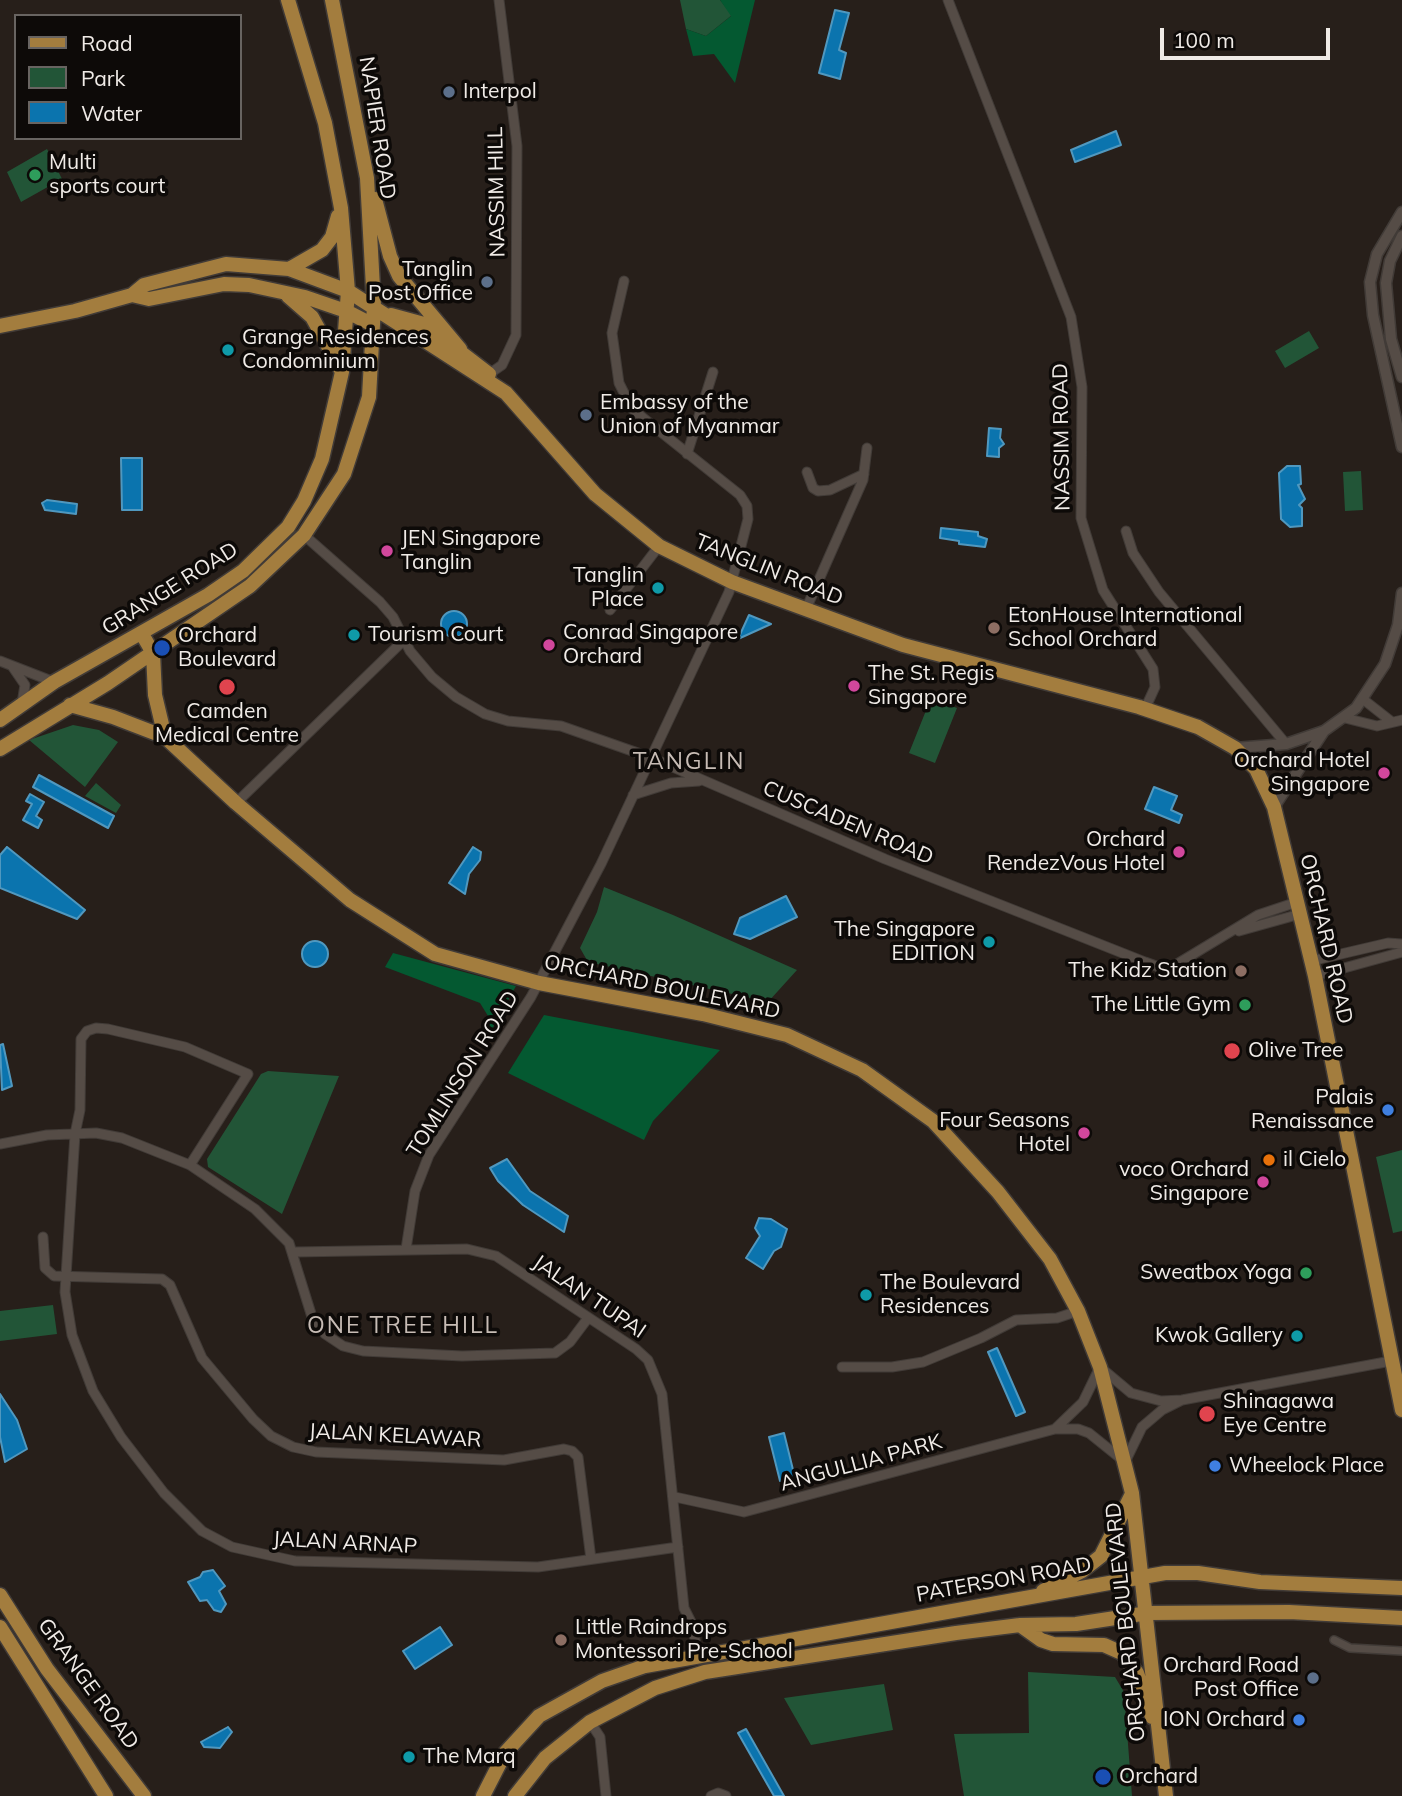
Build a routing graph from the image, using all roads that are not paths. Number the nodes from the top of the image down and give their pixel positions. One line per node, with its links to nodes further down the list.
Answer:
1 (288, 0): 6 (main road)
2 (332, 0): 5 (main road, NAPIER ROAD)
3 (499, 0): 21 (street, NASSIM HILL)
4 (948, 0): 45 (street, NASSIM ROAD)
5 (368, 178): 14 (main road, NAPIER ROAD); 18 (main road)
6 (341, 208): 9 (main road); 12 (main road)
7 (1402, 212): 24 (street)
8 (1402, 236): 22 (street)
9 (289, 269): 12 (main road, TANGLIN ROAD); 13 (main road, TANGLIN ROAD)
10 (624, 281): 27 (street)
11 (267, 288): 13 (main road, TANGLIN ROAD); 15 (main road, TANGLIN ROAD); 19 (main road)
12 (348, 291): 14 (main road, TANGLIN ROAD); 15 (main road, GRANGE ROAD)
13 (132, 295): 17 (main road, TANGLIN ROAD)
14 (380, 310): 16 (main road, GRANGE ROAD); 18 (main road); 23 (main road, TANGLIN ROAD)
15 (346, 311): 16 (main road, TANGLIN ROAD); 19 (main road, GRANGE ROAD)
16 (373, 325): 31 (main road, GRANGE ROAD)
17 (0, 326)
18 (460, 349): 21 (main road)
19 (342, 372): 37 (main road, GRANGE ROAD)
20 (713, 372): 27 (street)
21 (489, 374): 23 (main road)
22 (1402, 377)
23 (506, 393): 32 (main road, TANGLIN ROAD)
24 (1398, 419): 25 (street)
25 (1402, 447)
26 (867, 448): 29 (street)
27 (687, 454): 33 (street, TOMLINSON ROAD)
28 (807, 472): 29 (street)
29 (864, 474): 35 (street)
30 (1126, 531): 51 (street)
31 (304, 535): 38 (street, CUSCADEN ROAD); 39 (main road, GRANGE ROAD)
32 (659, 546): 33 (main road, TANGLIN ROAD); 36 (street)
33 (732, 582): 35 (main road, TANGLIN ROAD); 54 (street, TOMLINSON ROAD)
34 (1402, 593): 42 (street)
35 (806, 609): 45 (main road, TANGLIN ROAD)
36 (610, 610)
37 (142, 634): 39 (main road); 41 (main road, GRANGE ROAD)
38 (404, 640): 54 (street, CUSCADEN ROAD); 57 (street)
39 (153, 653): 44 (main road, GRANGE ROAD); 50 (main road)
40 (4, 662): 41 (street); 43 (street)
41 (54, 682): 43 (main road, GRANGE ROAD)
42 (1364, 700): 46 (street); 48 (street)
43 (21, 705): 47 (main road, GRANGE ROAD)
44 (69, 705): 50 (main road, ORCHARD BOULEVARD); 53 (main road, GRANGE ROAD)
45 (1145, 709): 52 (main road, TANGLIN ROAD)
46 (1345, 718): 48 (street); 49 (street)
47 (0, 720)
48 (1397, 721)
49 (1324, 731): 51 (street); 58 (street)
50 (165, 737): 57 (main road, ORCHARD BOULEVARD)
51 (1286, 744): 52 (street)
52 (1235, 748): 58 (main road, TANGLIN ROAD)
53 (0, 749)
54 (652, 758): 55 (street, CUSCADEN ROAD); 56 (street, TOMLINSON ROAD)
55 (701, 781): 56 (street); 59 (street, CUSCADEN ROAD)
56 (634, 795): 63 (street, TOMLINSON ROAD)
57 (236, 803): 63 (main road, ORCHARD BOULEVARD)
58 (1274, 807): 59 (main road, ORCHARD ROAD)
59 (1298, 908): 62 (main road, ORCHARD ROAD)
60 (1402, 944): 62 (street)
61 (1402, 952): 62 (street)
62 (1313, 969): 73 (main road, ORCHARD ROAD)
63 (539, 983): 68 (street, TOMLINSON ROAD); 71 (main road, ORCHARD BOULEVARD)
64 (75, 1134): 65 (street); 66 (street); 66 (street, JALAN ARNAP); 70 (street, JALAN ARNAP)
65 (0, 1144)
66 (190, 1165): 69 (street)
67 (43, 1237): 70 (street)
68 (406, 1249): 69 (street, JALAN TUPAI); 72 (street, JALAN TUPAI)
69 (295, 1252): 72 (street)
70 (66, 1277): 83 (street, JALAN ARNAP); 83 (street, JALAN KELAWAR)
71 (1078, 1311): 74 (street); 75 (main road, ORCHARD BOULEVARD)
72 (588, 1318): 81 (street, JALAN TUPAI)
73 (1391, 1361): 76 (street); 77 (main road, ORCHARD ROAD)
74 (842, 1367)
75 (1100, 1367): 76 (street); 78 (street, ANGULLIA PARK); 79 (main road, ORCHARD BOULEVARD)
76 (1182, 1400): 79 (street)
77 (1402, 1410)
78 (1055, 1429): 79 (street, ANGULLIA PARK); 81 (street, ANGULLIA PARK)
79 (1125, 1462): 80 (main road, ORCHARD BOULEVARD)
80 (1132, 1493): 84 (main road, ORCHARD BOULEVARD); 87 (main road)
81 (675, 1497): 82 (street, JALAN TUPAI)
82 (678, 1547): 83 (street, JALAN ARNAP); 94 (street, JALAN TUPAI)
83 (591, 1559)
84 (1142, 1577): 85 (main road, PATERSON ROAD); 87 (main road, PATERSON ROAD); 88 (main road, ORCHARD BOULEVARD)
85 (1402, 1588)
86 (0, 1595): 95 (main road, GRANGE ROAD)
87 (1023, 1601): 94 (main road, PATERSON ROAD)
88 (1148, 1613): 89 (main road, PATERSON ROAD); 90 (main road, PATERSON ROAD); 100 (main road, ORCHARD BOULEVARD)
89 (1402, 1618)
90 (1020, 1625): 96 (main road, PATERSON ROAD); 100 (main road)
91 (0, 1627): 97 (main road, GRANGE ROAD)
92 (1334, 1640): 93 (street)
93 (1402, 1651)
94 (698, 1655): 103 (main road, PATERSON ROAD)
95 (72, 1700): 97 (main road); 102 (main road, GRANGE ROAD)
96 (614, 1707): 98 (main road, PATERSON ROAD); 99 (street)
97 (51, 1713): 101 (main road, GRANGE ROAD)
98 (590, 1721): 99 (street); 104 (main road, PATERSON ROAD)
99 (600, 1737): 105 (street)
100 (1160, 1744): 108 (main road, ORCHARD BOULEVARD)
101 (106, 1796)
102 (144, 1796)
103 (483, 1796)
104 (515, 1796)
105 (606, 1796)
106 (711, 1796): 107 (street)
107 (726, 1796)
108 (1166, 1796)

